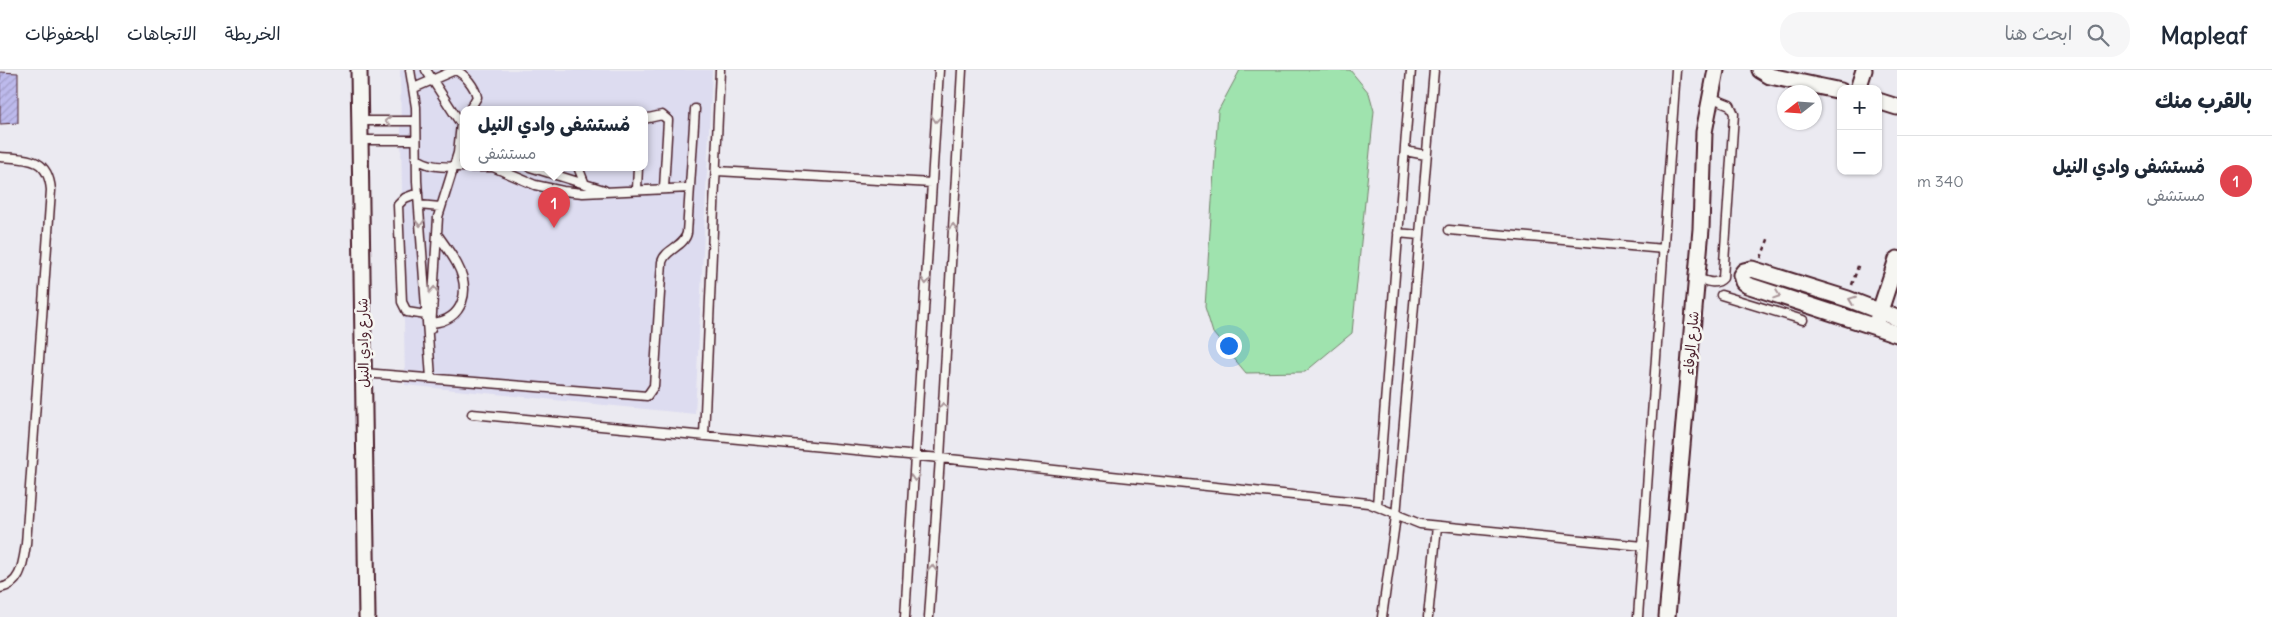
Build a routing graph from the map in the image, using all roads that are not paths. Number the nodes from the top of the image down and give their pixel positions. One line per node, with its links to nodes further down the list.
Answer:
1 (359, 70): 24 (street, شارع وادي النيل)
2 (410, 70): 15 (lane)
3 (426, 70): 13 (lane)
4 (720, 70): 40 (lane)
5 (939, 70): 42 (lane, one-way to 42)
6 (962, 70): 74 (lane, one-way to 6)
7 (1411, 70): 29 (lane)
8 (1434, 70): 30 (lane)
9 (1676, 70): 55 (lane)
10 (1716, 70): 17 (street, شارع الوفاء)
11 (1864, 70): 14 (street)
12 (1761, 71): 16 (street)
13 (432, 79): 15 (lane); 19 (lane); 23 (lane)
14 (1859, 85)
15 (414, 88): 25 (lane)
16 (1837, 90)
17 (1710, 97): 57 (street, شارع الوفاء); 57 (lane)
18 (1882, 102): 20 (street)
19 (472, 106)
20 (1897, 107)
21 (695, 109): 45 (lane)
22 (648, 118): 44 (lane)
23 (460, 120)
24 (360, 121): 25 (lane, one-way to 24); 26 (street, شارع وادي النيل)
25 (416, 121): 27 (lane)
26 (360, 140): 27 (lane); 69 (street, شارع وادي النيل)
27 (416, 140): 32 (lane)
28 (460, 143): 33 (lane)
29 (1404, 151): 30 (lane); 53 (lane)
30 (1426, 155): 54 (lane)
31 (0, 157): 79 (lane)
32 (416, 158): 33 (lane); 48 (lane)
33 (455, 166): 34 (lane); 50 (lane)
34 (460, 167)
35 (503, 171): 43 (lane)
36 (553, 171): 43 (lane)
37 (556, 171): 41 (lane)
38 (580, 171): 41 (lane)
39 (638, 171): 46 (lane)
40 (716, 172): 42 (lane); 72 (lane)
41 (584, 182): 47 (lane)
42 (932, 183): 73 (lane, one-way to 73)
43 (549, 188): 47 (lane)
44 (664, 188): 45 (lane); 46 (lane)
45 (690, 188): 70 (lane)
46 (637, 189): 47 (lane)
47 (606, 190)
48 (418, 193): 49 (lane); 62 (lane)
49 (419, 206): 50 (lane); 62 (lane, one-way to 62)
50 (440, 207): 52 (lane)
51 (1449, 230): 55 (lane)
52 (437, 233): 65 (lane, one-way to 52); 65 (lane)
53 (1398, 233): 54 (lane); 75 (lane)
54 (1419, 235): 76 (lane)
55 (1664, 249): 78 (lane)
56 (1897, 260): 61 (street)
57 (1697, 278): 86 (street, شارع الوفاء)
58 (1756, 288): 60 (lane); 61 (street, one-way to 58); 66 (street, one-way to 66)
59 (1721, 295): 60 (lane)
60 (1753, 304): 64 (lane)
61 (1880, 312): 63 (street); 66 (street)
62 (426, 315): 68 (lane)
63 (1897, 318)
64 (1803, 320)
65 (432, 323): 68 (lane)
66 (1873, 328): 67 (street)
67 (1897, 334)
68 (429, 338): 70 (lane)
69 (364, 372): 70 (lane); 80 (street, شارع وادي النيل)
70 (431, 378)
71 (472, 414): 72 (lane)
72 (704, 436): 73 (lane)
73 (916, 456): 74 (lane); 81 (lane, one-way to 81)
74 (940, 458): 75 (lane); 82 (lane, one-way to 74)
75 (1377, 505): 76 (lane)
76 (1396, 516): 77 (lane); 83 (lane)
77 (1437, 526): 78 (lane); 84 (lane)
78 (1643, 546): 85 (lane)
79 (0, 588)
80 (367, 617)
81 (905, 617)
82 (929, 617)
83 (1382, 617)
84 (1428, 617)
85 (1638, 617)
86 (1667, 617)

